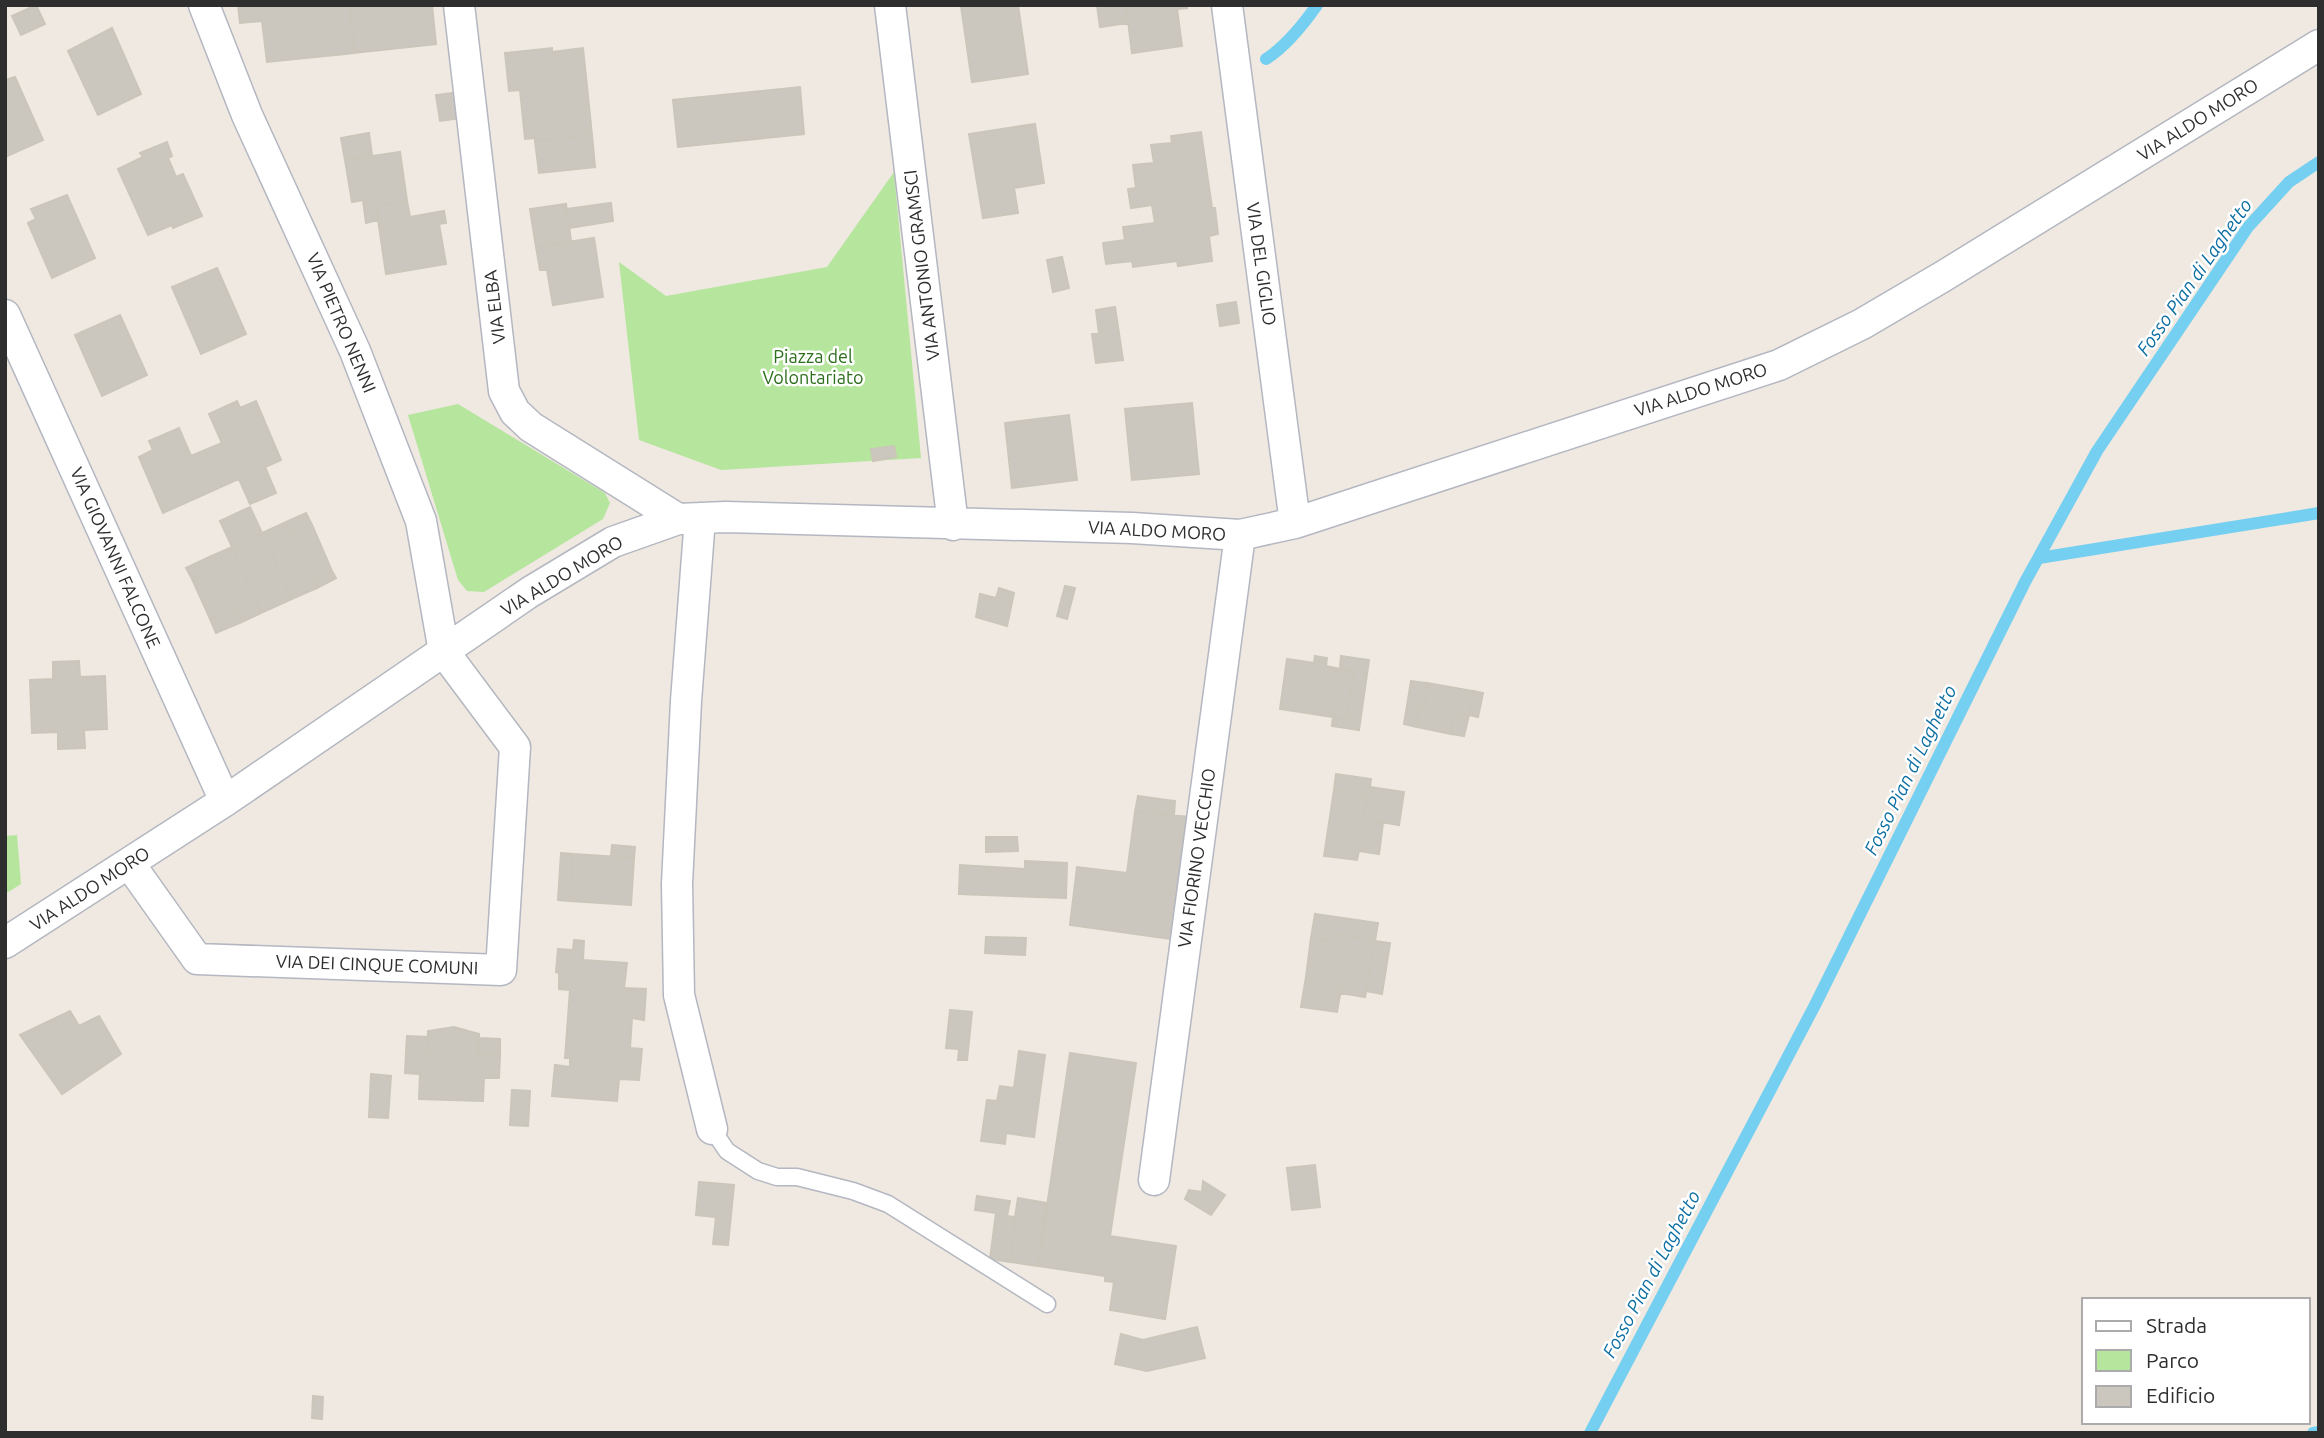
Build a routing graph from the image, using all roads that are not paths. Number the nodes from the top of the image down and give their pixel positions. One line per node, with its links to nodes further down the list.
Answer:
1 (204, 5): 11 (street, VIA PIETRO NENNI)
2 (459, 5): 7 (street, VIA ELBA)
3 (890, 5): 9 (street, VIA ANTONIO GRAMSCI)
4 (1227, 5): 8 (street, VIA DEL GIGLIO)
5 (2319, 46): 8 (street, VIA ALDO MORO)
6 (5, 315): 12 (street, VIA GIOVANNI FALCONE)
7 (689, 518): 9 (street, VIA ALDO MORO); 11 (street, VIA ALDO MORO); 15 (street)
8 (1295, 523): 10 (street, VIA ALDO MORO)
9 (953, 525): 10 (street, VIA ALDO MORO)
10 (1240, 535): 16 (street, VIA FIORINO VECCHIO)
11 (444, 652): 12 (street, VIA ALDO MORO); 13 (street, VIA DEI CINQUE COMUNI)
12 (225, 801): 13 (street, VIA ALDO MORO)
13 (129, 863): 14 (street, VIA ALDO MORO)
14 (5, 943)
15 (712, 1129): 17 (lane)
16 (1154, 1180)
17 (1047, 1304)

